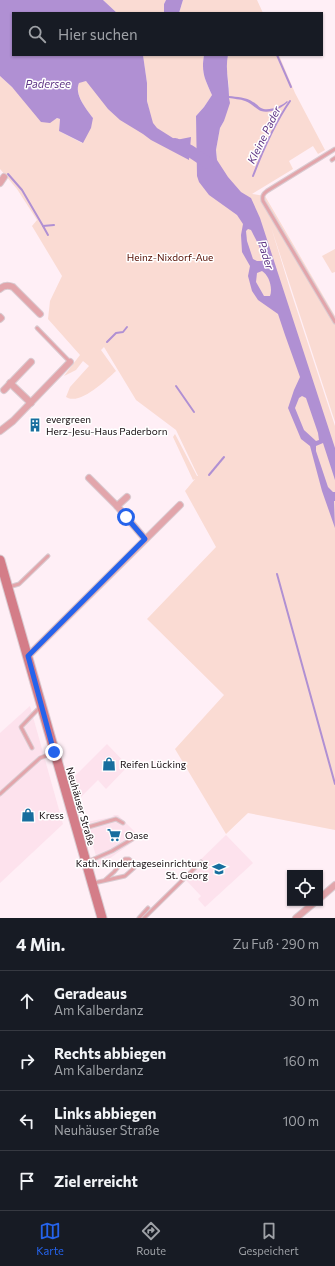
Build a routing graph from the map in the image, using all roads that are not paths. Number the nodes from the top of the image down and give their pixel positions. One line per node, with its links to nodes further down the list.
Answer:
1 (335, 149): 6 (lane)
2 (4, 177): 3 (street)
3 (0, 183)
4 (0, 289): 5 (street)
5 (40, 314)
6 (335, 322)
7 (37, 328): 9 (lane)
8 (31, 362): 10 (street)
9 (70, 362): 12 (street)
10 (10, 383): 11 (street); 12 (street)
11 (4, 390)
12 (31, 403): 13 (street)
13 (0, 431)
14 (89, 478): 17 (street)
15 (127, 497): 17 (street)
16 (180, 505): 18 (street)
17 (117, 506): 18 (street)
18 (145, 539): 22 (street)
19 (48, 556): 21 (lane)
20 (0, 560): 21 (main road, Neuhäuser Straße)
21 (8, 587): 22 (main road, Neuhäuser Straße)
22 (28, 656): 23 (main road, Neuhäuser Straße)
23 (41, 706): 24 (lane); 25 (main road, Neuhäuser Straße)
24 (32, 748)
25 (54, 752): 26 (lane); 28 (main road, Neuhäuser Straße)
26 (0, 794)
27 (122, 823): 28 (lane)
28 (77, 831): 31 (main road, Neuhäuser Straße)
29 (134, 838): 31 (lane)
30 (201, 862): 40 (lane)
31 (86, 863): 33 (main road, Neuhäuser Straße)
32 (105, 880): 32 (lane); 33 (lane)
33 (92, 884): 38 (main road, Neuhäuser Straße)
34 (335, 885): 35 (street)
35 (323, 895)
36 (310, 906): 41 (street)
37 (148, 908): 39 (lane)
38 (102, 918)
39 (139, 918)
40 (144, 918)
41 (296, 918)

